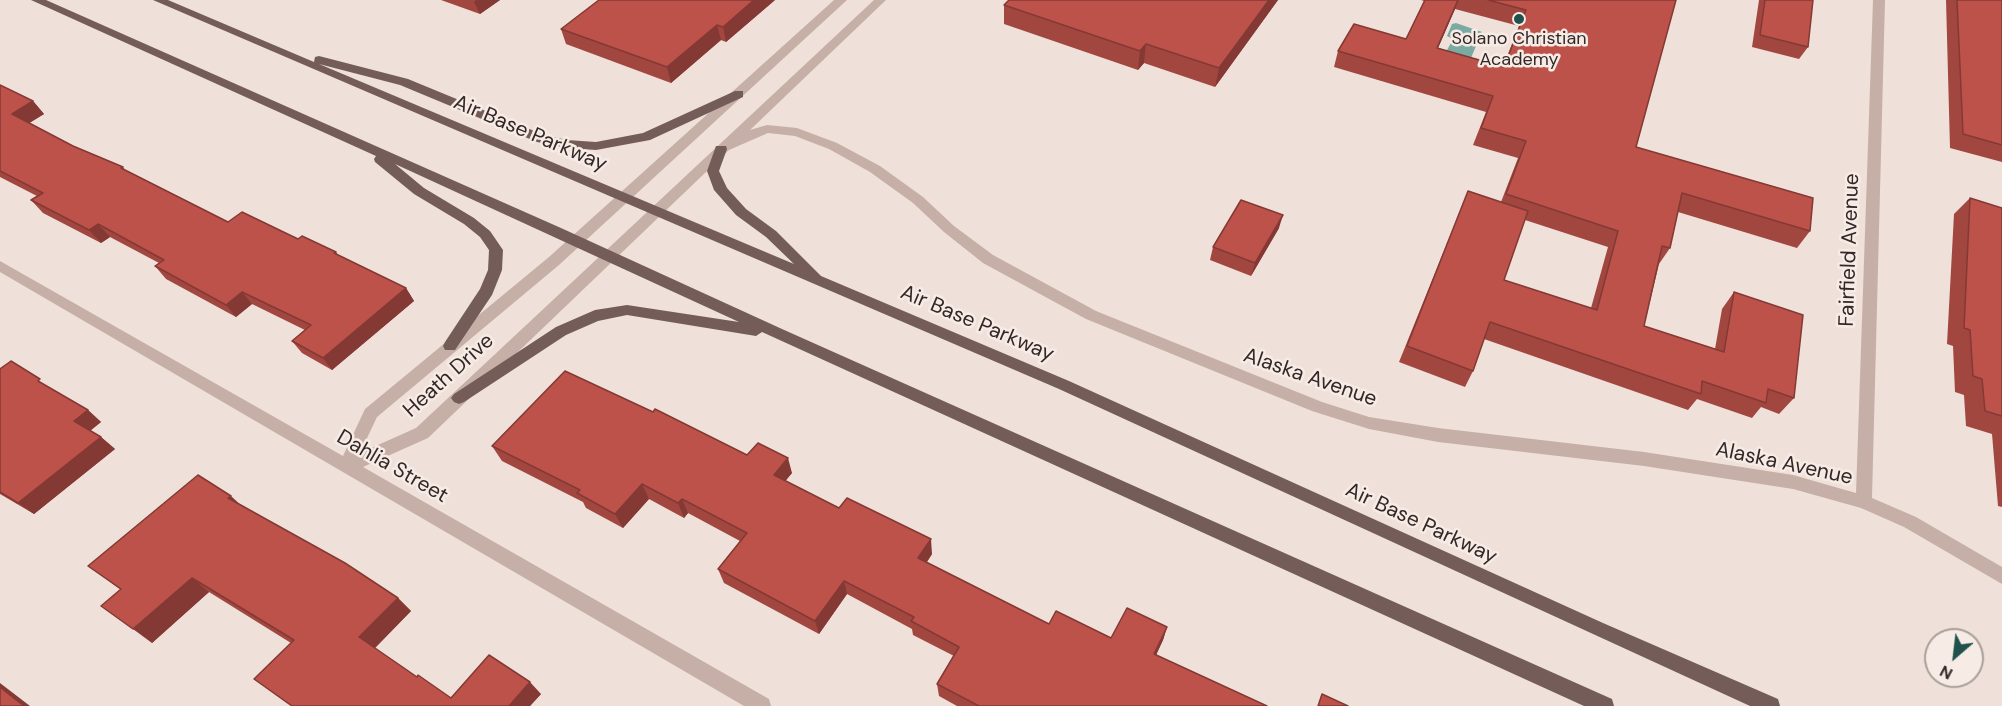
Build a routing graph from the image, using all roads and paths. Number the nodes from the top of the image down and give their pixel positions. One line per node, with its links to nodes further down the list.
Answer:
1 (37, 0): 8 (main road)
2 (159, 0): 6 (main road, Air Base Parkway)
3 (841, 0): 7 (street, Heath Drive)
4 (880, 0): 9 (street, Heath Drive)
5 (1879, 0): 20 (street, Fairfield Avenue)
6 (272, 48): 7 (main road); 10 (main road, Air Base Parkway)
7 (739, 94): 10 (street, Heath Drive)
8 (364, 146): 12 (main road); 17 (main road)
9 (721, 149): 11 (street, Heath Drive); 15 (main road); 20 (street, Alaska Avenue)
10 (624, 198): 11 (main road, Air Base Parkway); 12 (street, Heath Drive)
11 (656, 212): 13 (street, Heath Drive); 15 (main road, Air Base Parkway)
12 (577, 241): 13 (main road); 17 (street, Heath Drive)
13 (609, 256): 16 (main road); 18 (street, Heath Drive)
14 (0, 266): 19 (street, Dahlia Street)
15 (823, 283): 24 (main road, Air Base Parkway)
16 (777, 333): 18 (main road); 23 (main road)
17 (450, 346): 19 (street, Heath Drive)
18 (459, 398): 19 (street, Heath Drive)
19 (346, 467): 22 (street, Dahlia Street)
20 (1864, 502): 21 (street, Alaska Avenue)
21 (2002, 576)
22 (762, 706)
23 (1605, 706)
24 (1771, 706)

